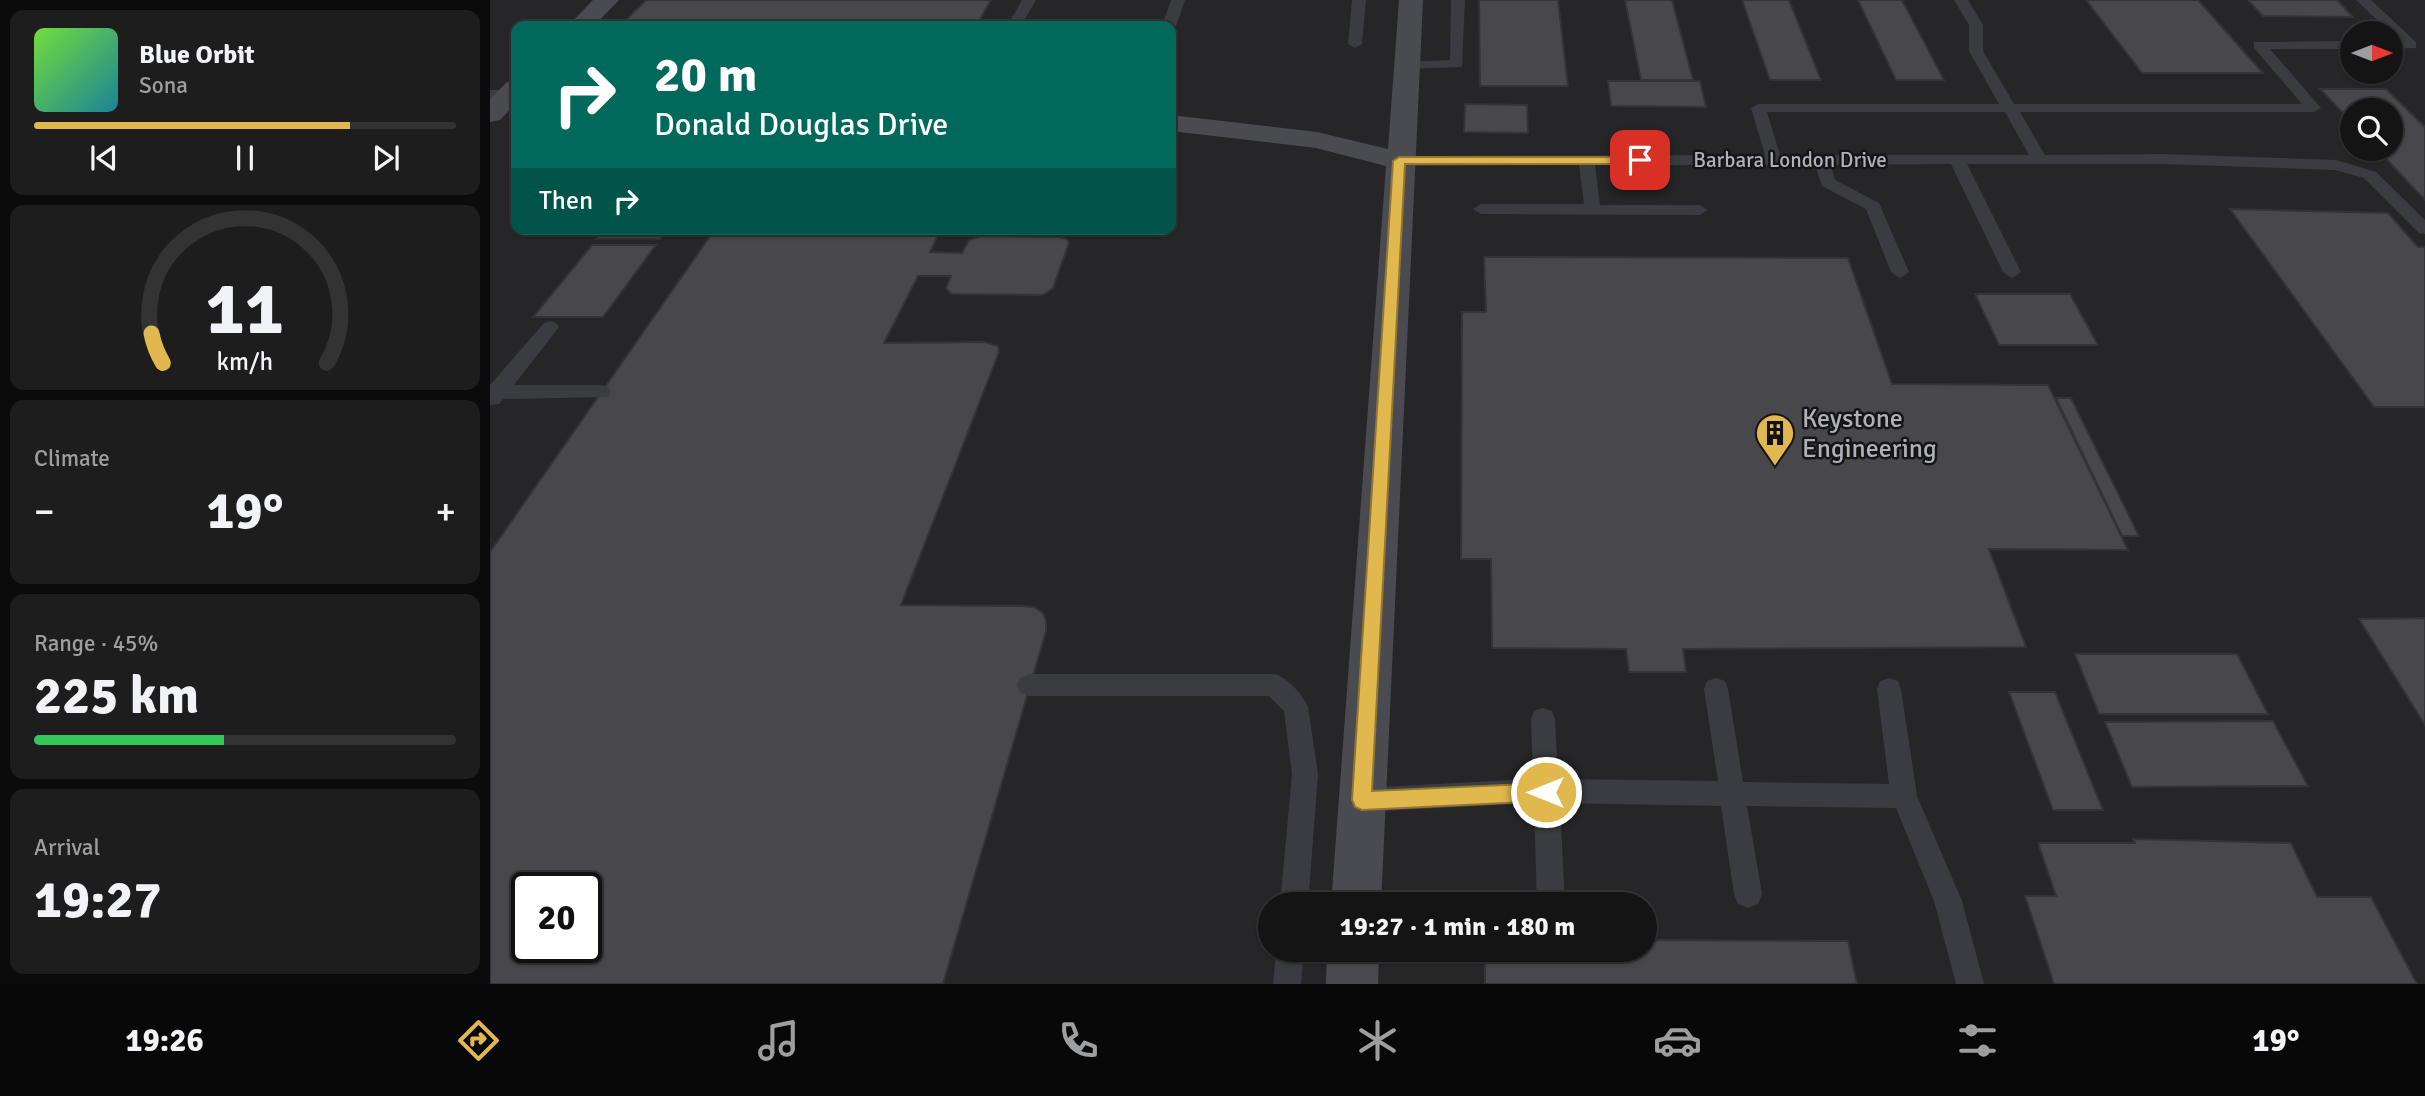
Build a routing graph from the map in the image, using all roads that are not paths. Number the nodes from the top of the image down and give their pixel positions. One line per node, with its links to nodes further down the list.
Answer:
1 (607, 0): 9 (street)
2 (1029, 0): 10 (lane)
3 (1178, 0): 11 (lane)
4 (1359, 0): 14 (lane)
5 (1411, 0): 17 (street)
6 (1458, 0): 17 (lane)
7 (1961, 0): 19 (lane)
8 (2363, 0): 12 (lane)
9 (585, 21)
10 (1017, 21)
11 (1171, 21)
12 (2385, 21)
13 (2403, 38): 16 (lane)
14 (1355, 44)
15 (2340, 46): 19 (lane)
16 (2403, 46)
17 (1407, 66): 28 (street)
18 (506, 92): 20 (street)
19 (2009, 107): 24 (lane); 27 (lane)
20 (490, 114)
21 (490, 120): 22 (street)
22 (511, 120)
23 (1176, 124): 28 (street, Barbara London Drive)
24 (1774, 160): 25 (lane, Barbara London Drive); 29 (lane, Barbara London Drive)
25 (1822, 160): 26 (lane, Barbara London Drive); 34 (lane)
26 (1956, 160): 27 (lane, Barbara London Drive); 35 (lane)
27 (2040, 160): 33 (lane, Barbara London Drive)
28 (1399, 161): 29 (lane, Barbara London Drive); 46 (street)
29 (1586, 161): 31 (lane)
30 (1481, 209): 31 (lane)
31 (1593, 210): 32 (lane)
32 (1700, 210)
33 (2425, 229)
34 (1900, 272)
35 (2012, 272)
36 (550, 327): 38 (lane)
37 (601, 392): 38 (lane)
38 (493, 395)
39 (1030, 685): 47 (lane)
40 (1716, 689): 44 (lane)
41 (1889, 690): 45 (lane)
42 (1543, 719): 43 (lane)
43 (1546, 792): 44 (lane); 46 (lane); 49 (lane)
44 (1732, 794): 45 (lane); 50 (lane)
45 (1904, 796): 55 (lane)
46 (1362, 800): 48 (street)
47 (1295, 892)
48 (1357, 892)
49 (1550, 892)
50 (1748, 894)
51 (1289, 962): 53 (lane)
52 (1353, 962): 54 (street)
53 (1287, 984)
54 (1352, 984)
55 (1970, 984)

